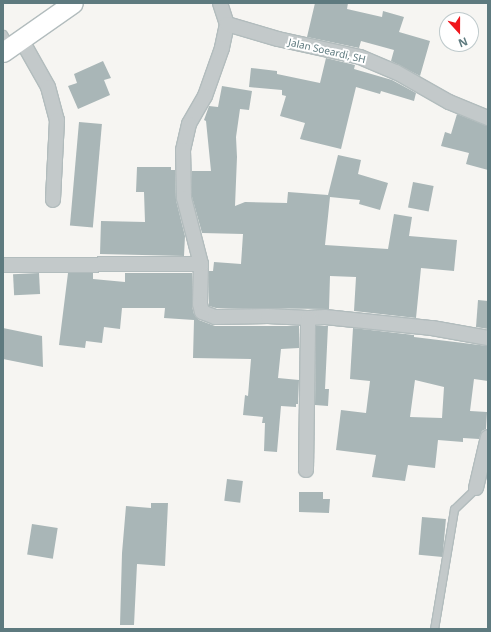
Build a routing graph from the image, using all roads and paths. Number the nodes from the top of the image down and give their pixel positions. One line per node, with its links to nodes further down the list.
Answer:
1 (73, 3): 4 (main road)
2 (220, 3): 3 (street)
3 (227, 24): 5 (street, Jalan Soeardi, SH); 7 (street)
4 (9, 43): 6 (street)
5 (488, 118)
6 (54, 200)
7 (201, 264): 8 (street); 9 (street)
8 (3, 265)
9 (308, 318): 10 (street); 12 (street)
10 (488, 338)
11 (488, 437): 13 (street)
12 (306, 470)
13 (476, 488): 14 (lane)
14 (434, 629)

